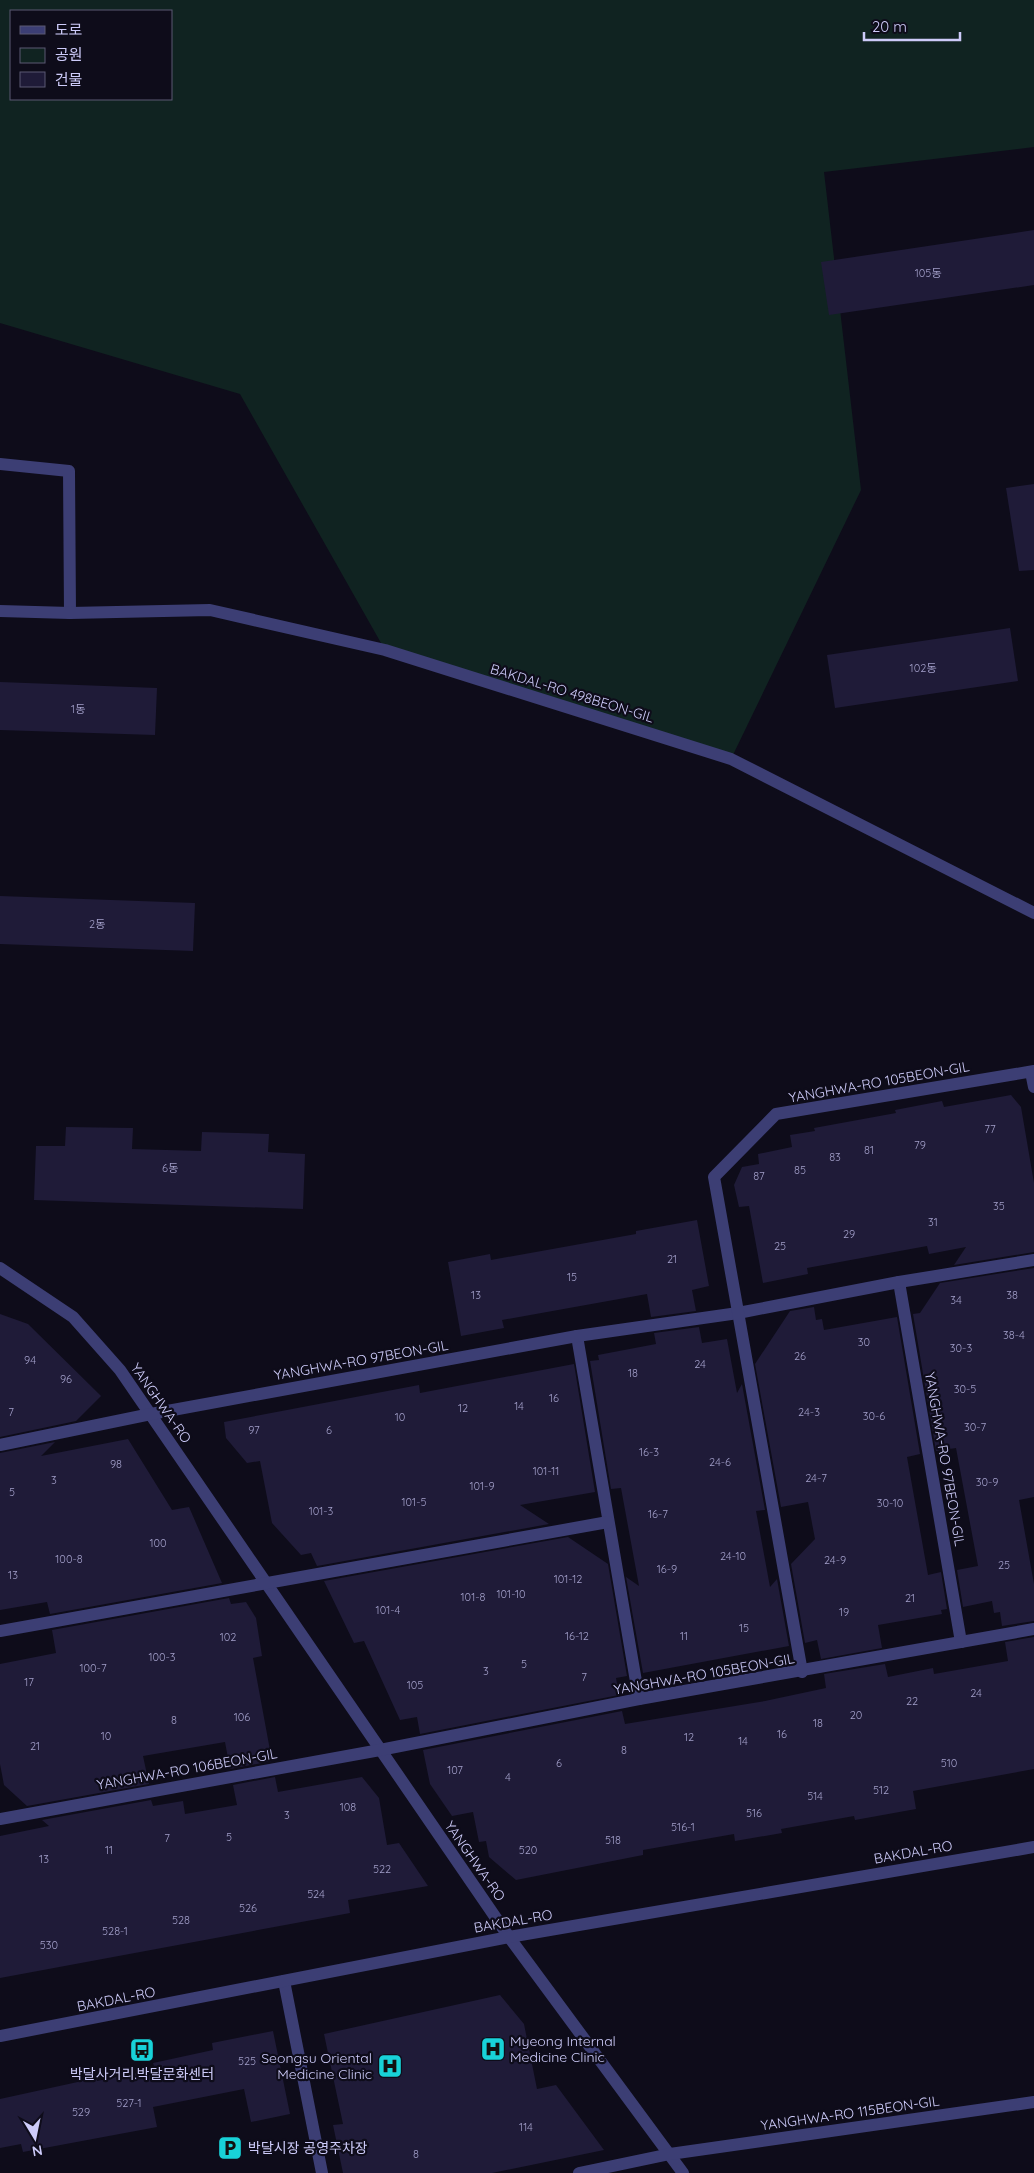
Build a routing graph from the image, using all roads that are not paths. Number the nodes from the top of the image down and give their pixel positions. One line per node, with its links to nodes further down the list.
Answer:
1 (0, 464): 3 (street)
2 (0, 611): 3 (street, BAKDAL-RO 498BEON-GIL)
3 (70, 614): 4 (street, BAKDAL-RO 498BEON-GIL)
4 (1034, 913)
5 (1033, 1071): 6 (street); 10 (street, YANGHWA-RO 105BEON-GIL)
6 (1034, 1087)
7 (1034, 1260): 9 (street, YANGHWA-RO 97BEON-GIL)
8 (0, 1268): 12 (street, YANGHWA-RO)
9 (899, 1282): 10 (street, YANGHWA-RO 97BEON-GIL); 18 (street, YANGHWA-RO 97BEON-GIL)
10 (738, 1313): 11 (street, YANGHWA-RO 97BEON-GIL); 19 (street)
11 (577, 1336): 12 (street, YANGHWA-RO 97BEON-GIL); 14 (street)
12 (151, 1414): 13 (street, YANGHWA-RO 97BEON-GIL); 15 (street, YANGHWA-RO)
13 (0, 1445)
14 (608, 1522): 15 (street); 20 (street)
15 (266, 1585): 17 (street); 21 (street, YANGHWA-RO)
16 (1034, 1629): 18 (street, YANGHWA-RO 105BEON-GIL)
17 (0, 1631)
18 (962, 1642): 19 (street, YANGHWA-RO 105BEON-GIL)
19 (802, 1672): 20 (street, YANGHWA-RO 105BEON-GIL)
20 (640, 1699): 21 (street, YANGHWA-RO 105BEON-GIL)
21 (380, 1750): 22 (street, YANGHWA-RO 106BEON-GIL); 24 (street, YANGHWA-RO)
22 (0, 1819)
23 (1034, 1847): 24 (street, BAKDAL-RO)
24 (509, 1937): 25 (street, BAKDAL-RO); 28 (street, YANGHWA-RO)
25 (284, 1981): 26 (street, BAKDAL-RO); 29 (street)
26 (0, 2036)
27 (1034, 2102): 28 (street, YANGHWA-RO 115BEON-GIL)
28 (670, 2154): 30 (street, YANGHWA-RO 115BEON-GIL); 31 (street, YANGHWA-RO)
29 (322, 2173)
30 (579, 2173)
31 (683, 2173)

